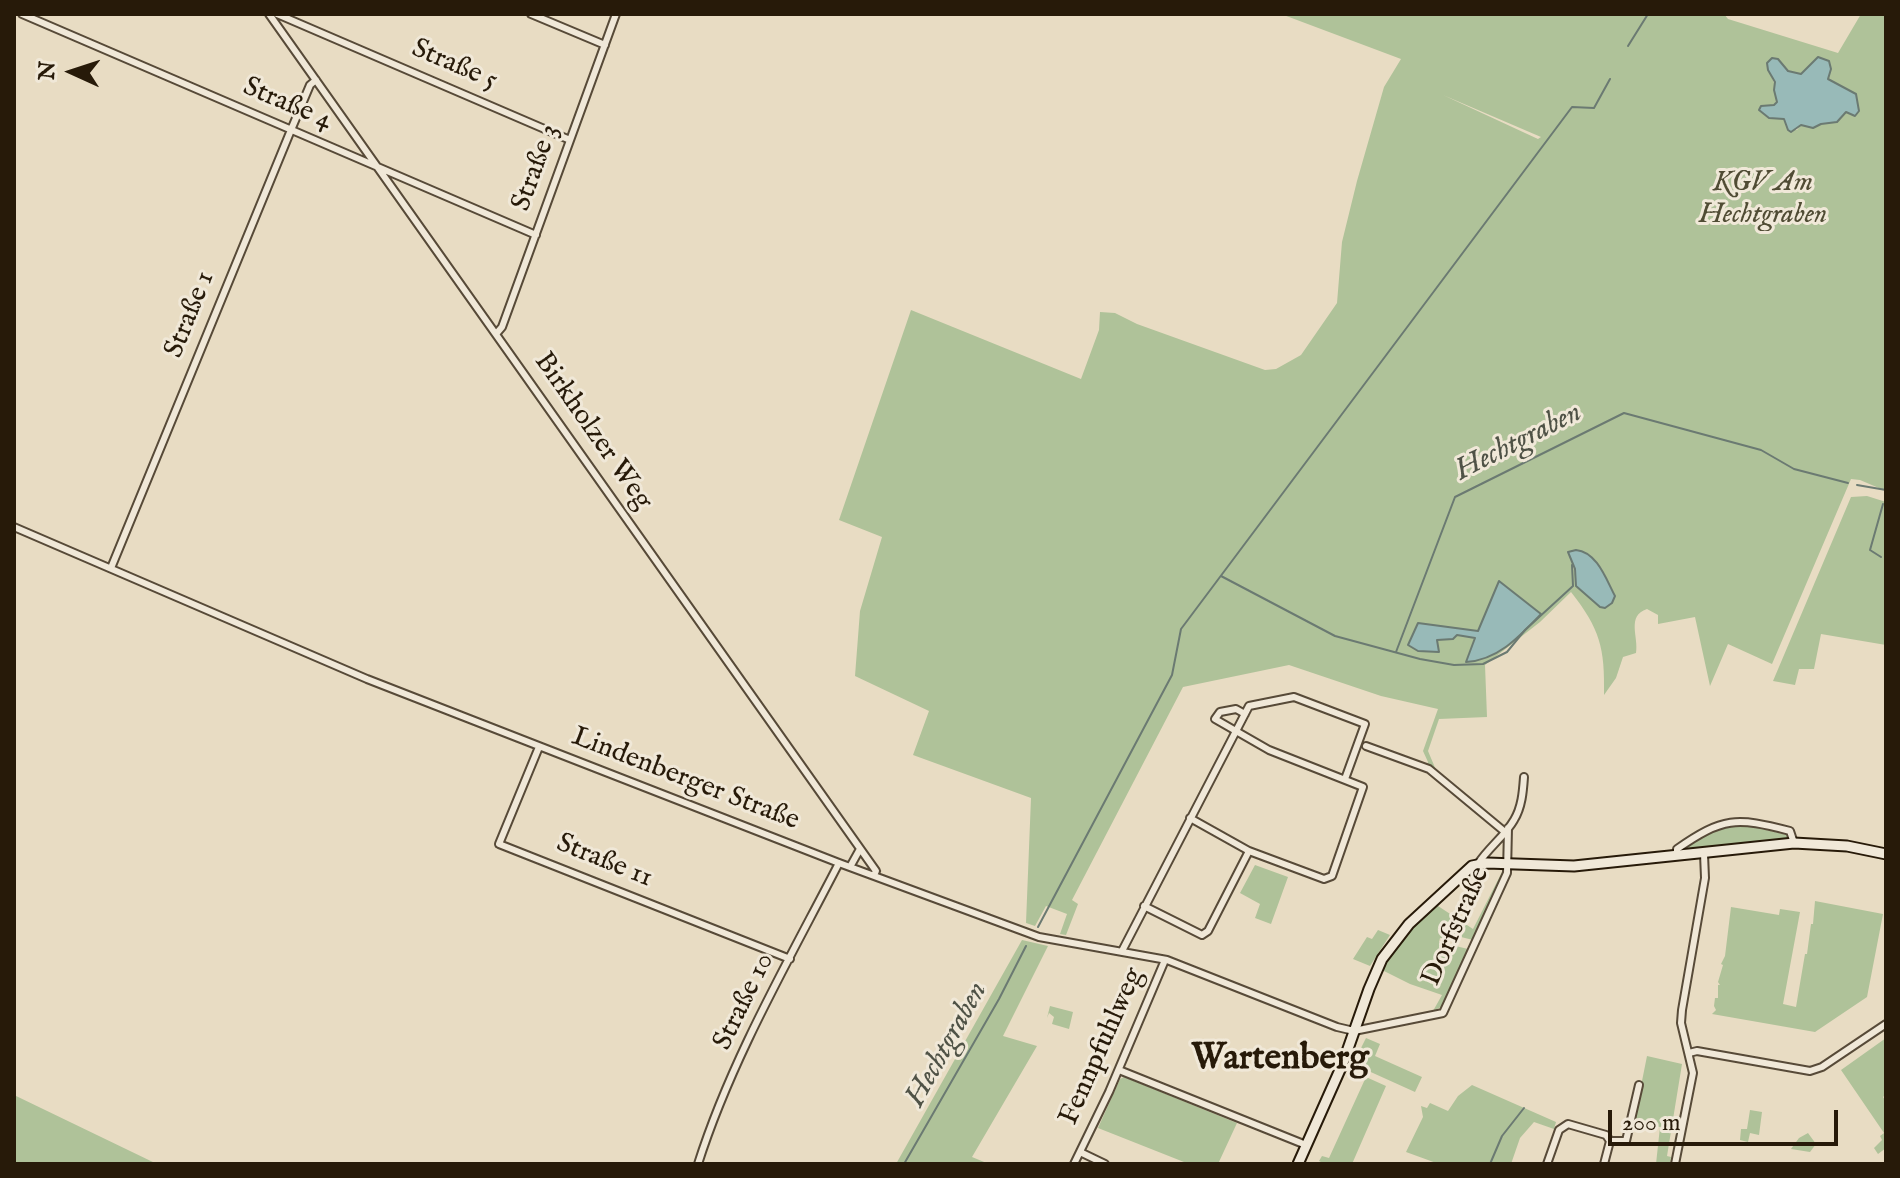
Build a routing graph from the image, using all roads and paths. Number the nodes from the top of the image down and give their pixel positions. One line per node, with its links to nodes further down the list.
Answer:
1 (22, 14): 8 (street, Straße 4)
2 (269, 14): 7 (street, Birkholzer Weg)
3 (277, 14): 9 (street, Straße 5)
4 (531, 14): 6 (street)
5 (616, 14): 6 (street, Straße 3)
6 (605, 45): 9 (street, Straße 3)
7 (316, 80): 8 (street, Straße 1); 10 (street, Birkholzer Weg)
8 (291, 130): 10 (street, Straße 4); 14 (street, Straße 1)
9 (570, 140): 11 (street, Straße 3)
10 (378, 168): 11 (street, Straße 4); 12 (street, Birkholzer Weg)
11 (536, 235): 12 (street, Straße 3)
12 (496, 334): 24 (street, Birkholzer Weg)
13 (14, 527): 14 (street, Lindenberger Straße)
14 (111, 568): 18 (street, Lindenberger Straße)
15 (1245, 714): 16 (street); 16 (street); 20 (street)
16 (1235, 732): 20 (street); 21 (street)
17 (1366, 746): 22 (street)
18 (539, 747): 29 (street, Lindenberger Straße); 36 (street, Straße 11)
19 (1524, 777): 22 (street, Dorfstraße)
20 (1345, 779): 25 (street)
21 (1190, 818): 25 (street); 34 (street)
22 (1506, 830): 30 (street, Dorfstraße); 32 (street, Dorfstraße)
23 (1794, 843): 26 (main road, Dorfstraße); 27 (main road, Dorfstraße); 28 (street)
24 (860, 849): 31 (street); 33 (street, Birkholzer Weg)
25 (1249, 851): 34 (street)
26 (1704, 854): 28 (main road, Dorfstraße); 40 (street)
27 (1886, 854)
28 (1677, 856): 32 (main road, Dorfstraße)
29 (839, 863): 31 (street, Lindenberger Straße); 36 (street, Straße 10)
30 (1478, 864): 32 (main road, Dorfstraße); 39 (main road, Dorfstraße)
31 (850, 867): 33 (street, Lindenberger Straße)
32 (1508, 869): 39 (street, Dorfstraße)
33 (874, 875): 35 (street, Lindenberger Straße)
34 (1144, 906): 35 (street)
35 (1122, 951): 37 (street, Lindenberger Straße)
36 (790, 959): 47 (street, Straße 10)
37 (1165, 960): 39 (street, Lindenberger Straße); 41 (street, Fennpfuhlweg)
38 (1886, 1024): 40 (street)
39 (1354, 1031): 44 (main road, Dorfstraße)
40 (1689, 1053): 52 (street)
41 (1119, 1070): 44 (street); 45 (street, Fennpfuhlweg)
42 (1639, 1085): 43 (street)
43 (1610, 1141): 50 (street); 51 (street)
44 (1306, 1145): 46 (main road, Dorfstraße)
45 (1080, 1152): 48 (street, Fennpfuhlweg); 49 (street, Fennpfuhlweg)
46 (1302, 1162)
47 (698, 1164)
48 (1074, 1164)
49 (1105, 1164)
50 (1547, 1164)
51 (1604, 1164)
52 (1675, 1164)

